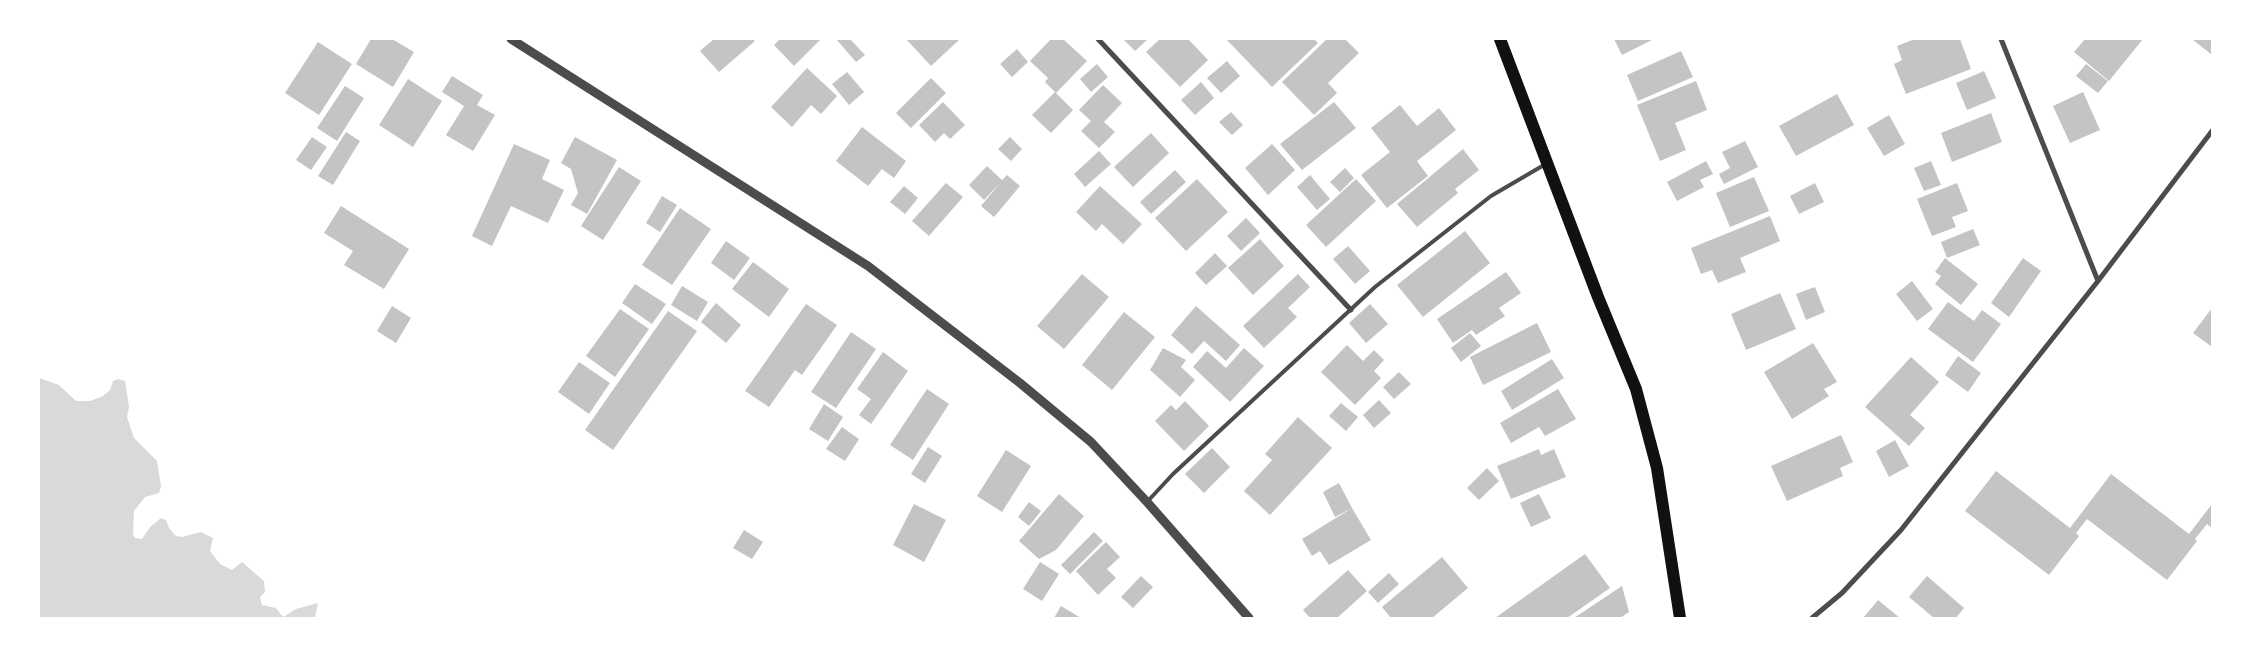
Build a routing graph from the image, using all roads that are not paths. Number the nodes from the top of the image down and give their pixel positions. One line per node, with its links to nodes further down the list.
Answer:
1 (511, 39): 9 (street)
2 (1098, 39): 8 (street)
3 (1500, 39): 6 (main road)
4 (2001, 39): 7 (street)
5 (2212, 131): 7 (street)
6 (1548, 162): 8 (lane); 11 (main road)
7 (2098, 281): 12 (street)
8 (1350, 310): 9 (lane)
9 (1147, 502): 10 (street)
10 (1249, 618)
11 (1680, 618)
12 (1812, 618)

